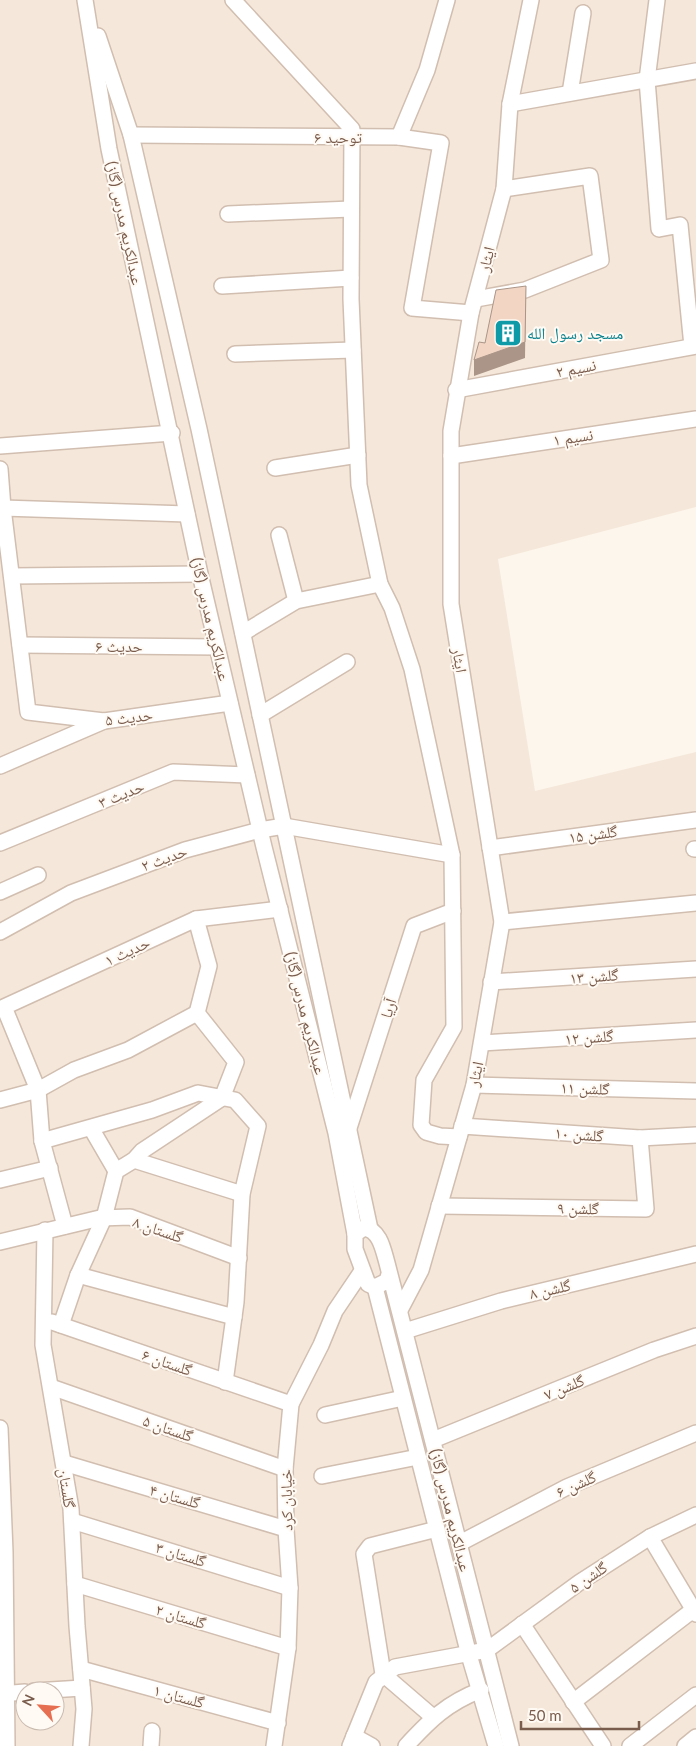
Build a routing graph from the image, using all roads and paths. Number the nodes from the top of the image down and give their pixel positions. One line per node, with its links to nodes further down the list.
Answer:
1 (86, 0): 11 (street, عبدالکریم مدرس (گاز)); 25 (street, عبدالکریم مدرس (گاز))
2 (233, 0): 12 (street)
3 (447, 0): 13 (street)
4 (531, 0): 10 (street, ایثار)
5 (657, 0): 8 (street)
6 (583, 13): 9 (street)
7 (696, 71): 8 (street)
8 (647, 80): 9 (street); 20 (street)
9 (570, 93): 10 (street)
10 (510, 104): 14 (street, ایثار)
11 (131, 135): 12 (street, توحید ۶); 40 (street, عبدالکریم مدرس (گاز))
12 (352, 137): 13 (street, توحید ۶); 15 (street, گلشن ۱۰)
13 (399, 138): 19 (street, توحید ۶)
14 (504, 189): 19 (street, ایثار); 19 (street)
15 (351, 209): 16 (street); 17 (street, گلشن ۱۰)
16 (228, 214)
17 (351, 278): 18 (street); 21 (street, گلشن ۱۰)
18 (222, 286)
19 (473, 306): 23 (street, ایثار)
20 (694, 346): 23 (street, نسیم ۲)
21 (353, 350): 22 (street); 27 (street, گلشن ۱۰)
22 (235, 354)
23 (456, 390): 28 (street, ایثار)
24 (696, 419): 28 (street, نسیم ۱)
25 (172, 433): 26 (street); 33 (street, عبدالکریم مدرس (گاز))
26 (0, 446)
27 (358, 455): 29 (street); 38 (street, گلشن ۱۰)
28 (451, 456): 53 (street, ایثار)
29 (275, 468)
30 (0, 469): 31 (street)
31 (1, 489): 32 (street)
32 (3, 508): 33 (street); 35 (street)
33 (187, 514): 36 (street, عبدالکریم مدرس (گاز))
34 (278, 534): 39 (street)
35 (5, 557): 37 (street)
36 (200, 574): 37 (street); 42 (street, عبدالکریم مدرس (گاز))
37 (12, 576): 41 (street)
38 (380, 584): 39 (street); 54 (street, گلشن ۱۰)
39 (296, 601): 40 (street)
40 (243, 633): 45 (street, عبدالکریم مدرس (گاز))
41 (20, 645): 42 (street, حدیث ۶); 46 (street, حدیث ۵)
42 (217, 647): 44 (street, عبدالکریم مدرس (گاز))
43 (346, 662): 45 (street)
44 (230, 703): 46 (street, حدیث ۵); 48 (street, عبدالکریم مدرس (گاز))
45 (260, 714): 50 (street, عبدالکریم مدرس (گاز))
46 (104, 721): 47 (street)
47 (0, 766)
48 (247, 775): 51 (street, عبدالکریم مدرس (گاز)); 52 (street, حدیث ۳)
49 (696, 820): 53 (street, گلشن ۱۵)
50 (284, 826): 51 (street, حدیث ۲); 54 (street, حدیث ۲); 75 (street, عبدالکریم مدرس (گاز))
51 (260, 830): 58 (street, عبدالکریم مدرس (گاز)); 62 (street, حدیث ۲)
52 (0, 843)
53 (490, 848): 61 (street, ایثار)
54 (452, 854): 59 (street, گلشن ۱۰)
55 (38, 875): 56 (street)
56 (0, 892)
57 (696, 903): 61 (street)
58 (280, 909): 60 (street, حدیث ۱); 90 (street, عبدالکریم مدرس (گاز))
59 (453, 911): 75 (street, آریا); 76 (street, گلشن ۱۰)
60 (196, 919): 65 (street); 67 (street, حدیث ۱)
61 (502, 922): 64 (street, ایثار)
62 (0, 932)
63 (696, 969): 64 (street, گلشن ۱۳)
64 (491, 982): 68 (street, ایثار)
65 (197, 1013): 70 (street); 72 (street)
66 (696, 1030): 68 (street, گلشن ۱۲)
67 (6, 1032): 70 (street)
68 (482, 1043): 69 (street, ایثار)
69 (474, 1084): 71 (street, گلشن ۱۱); 76 (street, ایثار)
70 (38, 1090): 73 (street); 79 (street)
71 (696, 1091)
72 (222, 1098): 74 (street); 80 (street); 84 (street)
73 (0, 1100)
74 (90, 1128): 79 (street); 82 (street)
75 (349, 1129): 88 (street, عبدالکریم مدرس (گاز))
76 (460, 1132): 78 (street, گلشن ۱۰); 85 (street, ایثار)
77 (696, 1135): 78 (street, گلشن ۱۰)
78 (640, 1138): 85 (street, گلشن ۹)
79 (42, 1142): 81 (street)
80 (134, 1160): 82 (street); 84 (street)
81 (50, 1168): 83 (street); 87 (street)
82 (116, 1172): 86 (street)
83 (0, 1180)
84 (242, 1194): 93 (street)
85 (439, 1206): 98 (street, ایثار)
86 (104, 1218): 87 (street, گلستان ۸); 93 (street, گلستان ۸); 96 (street)
87 (65, 1226): 89 (street, گلستان ۸)
88 (370, 1229): 90 (street); 95 (street, عبدالکریم مدرس (گاز))
89 (45, 1230): 91 (street, گلستان ۸); 100 (street, گلستان)
90 (355, 1234): 94 (street, عبدالکریم مدرس (گاز))
91 (0, 1242)
92 (696, 1254): 102 (street, گلشن ۸)
93 (239, 1258): 99 (street)
94 (362, 1272): 97 (street); 107 (street, خیابان کرد)
95 (390, 1274): 97 (street); 98 (street, عبدالکریم مدرس (گاز))
96 (78, 1275): 99 (street); 101 (street)
97 (375, 1287): 106 (street, عبدالکریم مدرس (گاز))
98 (400, 1310): 102 (street, عبدالکریم مدرس (گاز))
99 (234, 1316): 104 (street)
100 (44, 1320): 101 (street, گلستان ۶); 105 (street, گلستان)
101 (62, 1326): 104 (street, گلستان ۶)
102 (406, 1330): 111 (street, عبدالکریم مدرس (گاز))
103 (696, 1336): 111 (street, گلشن ۷)
104 (225, 1382): 107 (street, گلستان ۶)
105 (50, 1387): 113 (street, گلستان); 114 (street, گلستان ۵)
106 (404, 1398): 108 (street); 112 (street, عبدالکریم مدرس (گاز))
107 (291, 1404): 114 (street, خیابان کرد)
108 (325, 1415)
109 (0, 1428): 116 (street)
110 (696, 1434): 122 (street, گلشن ۶)
111 (434, 1440): 122 (street, عبدالکریم مدرس (گاز))
112 (418, 1457): 115 (street); 120 (street, عبدالکریم مدرس (گاز))
113 (64, 1463): 118 (street, گلستان); 119 (street, گلستان ۴)
114 (285, 1469): 119 (street, خیابان کرد)
115 (322, 1476)
116 (1, 1487): 123 (street)
117 (696, 1514): 121 (street, گلشن ۵)
118 (72, 1521): 124 (street, گلستان); 125 (street, گلستان ۳)
119 (286, 1529): 125 (street, خیابان کرد)
120 (437, 1529): 131 (street, عبدالکریم مدرس (گاز)); 133 (street)
121 (650, 1537): 126 (street); 128 (street, گلشن ۵)
122 (460, 1543): 130 (street, عبدالکریم مدرس (گاز))
123 (2, 1552): 137 (street)
124 (75, 1584): 129 (street, گلستان ۲); 132 (street, گلستان)
125 (290, 1588): 129 (street, خیابان کرد)
126 (689, 1589): 127 (street)
127 (695, 1612): 139 (street)
128 (522, 1624): 130 (street, گلشن ۵); 139 (street)
129 (288, 1648): 141 (street, خیابان کرد)
130 (487, 1650): 131 (street); 152 (street, عبدالکریم مدرس (گاز))
131 (469, 1655): 133 (street); 136 (street, عبدالکریم مدرس (گاز))
132 (80, 1668): 134 (street, گلستان); 141 (street, گلستان ۱)
133 (383, 1674): 140 (street); 144 (street)
134 (82, 1688): 135 (street); 146 (street, گلستان)
135 (65, 1689)
136 (481, 1690): 140 (street); 151 (street, عبدالکریم مدرس (گاز))
137 (3, 1693): 145 (street)
138 (696, 1695): 154 (street)
139 (574, 1702): 153 (street)
140 (433, 1717): 150 (street)
141 (278, 1723): 148 (street, خیابان کرد)
142 (152, 1730): 147 (street)
143 (696, 1737): 155 (street)
144 (352, 1741): 149 (street)
145 (7, 1746)
146 (81, 1746)
147 (151, 1746)
148 (274, 1746)
149 (372, 1746)
150 (406, 1746)
151 (496, 1746)
152 (511, 1746)
153 (603, 1746)
154 (630, 1746)
155 (685, 1746)

